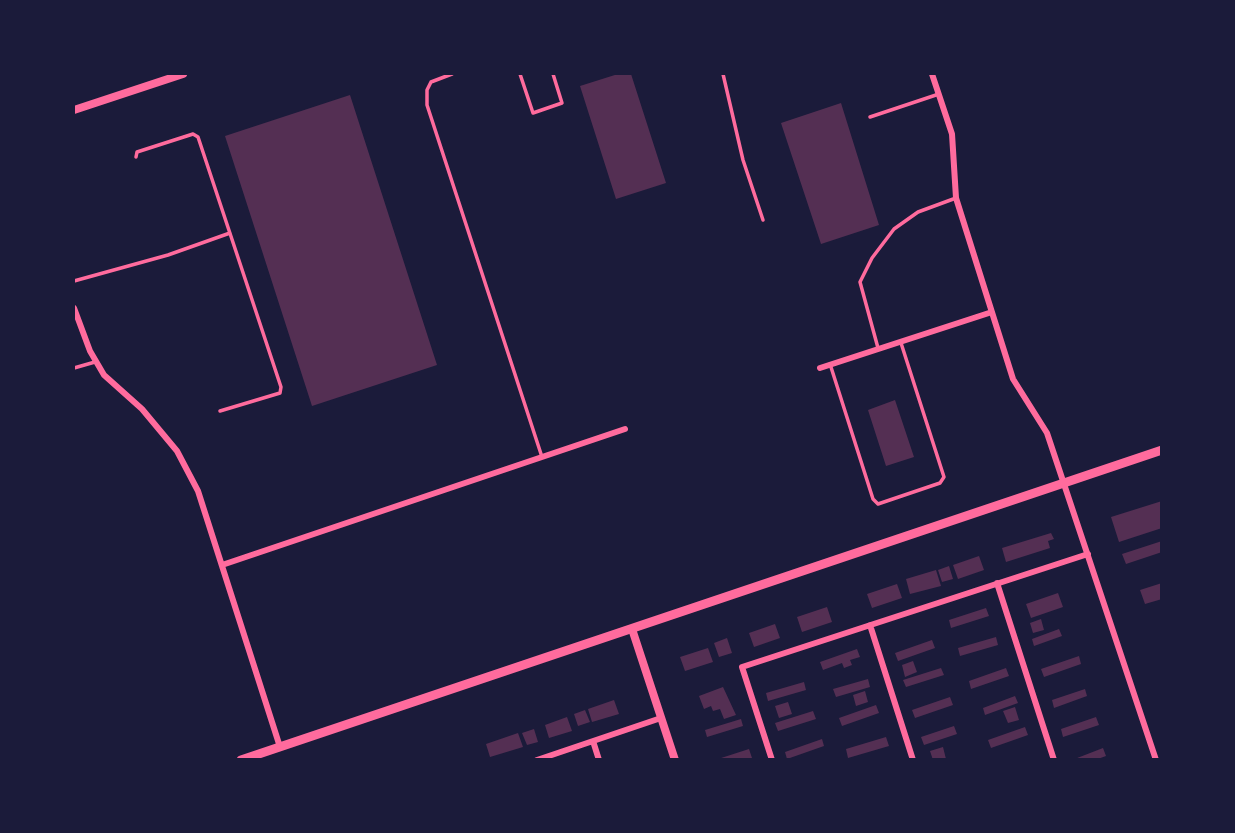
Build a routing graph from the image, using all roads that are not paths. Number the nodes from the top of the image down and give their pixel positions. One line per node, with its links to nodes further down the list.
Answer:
1 (184, 74): 8 (street)
2 (452, 74): 27 (lane)
3 (520, 74): 4 (lane)
4 (553, 74)
5 (723, 74): 12 (lane)
6 (932, 74): 7 (street)
7 (939, 94): 9 (lane); 11 (street)
8 (74, 110)
9 (870, 117)
10 (136, 157): 13 (lane)
11 (956, 198): 16 (street); 19 (lane)
12 (763, 220)
13 (230, 233): 14 (lane); 24 (lane)
14 (74, 281)
15 (74, 308): 17 (street)
16 (992, 312): 18 (street); 28 (street)
17 (75, 321): 20 (street)
18 (901, 342): 19 (street); 21 (lane)
19 (878, 349): 21 (street)
20 (96, 362): 22 (lane); 30 (street)
21 (830, 365): 23 (street)
22 (74, 368)
23 (820, 368)
24 (220, 411)
25 (625, 429): 27 (street)
26 (1161, 450): 28 (main road)
27 (542, 457): 30 (street)
28 (1065, 482): 29 (street); 33 (main road)
29 (1088, 554): 31 (street); 44 (street)
30 (222, 565): 36 (street)
31 (997, 583): 32 (street); 43 (street)
32 (870, 625): 41 (street); 42 (street)
33 (632, 629): 34 (street); 36 (main road)
34 (661, 718): 35 (street); 40 (street)
35 (593, 741): 38 (street); 39 (street)
36 (280, 747): 37 (main road)
37 (241, 760)
38 (537, 760)
39 (599, 760)
40 (675, 760)
41 (772, 760)
42 (913, 760)
43 (1054, 760)
44 (1156, 760)

